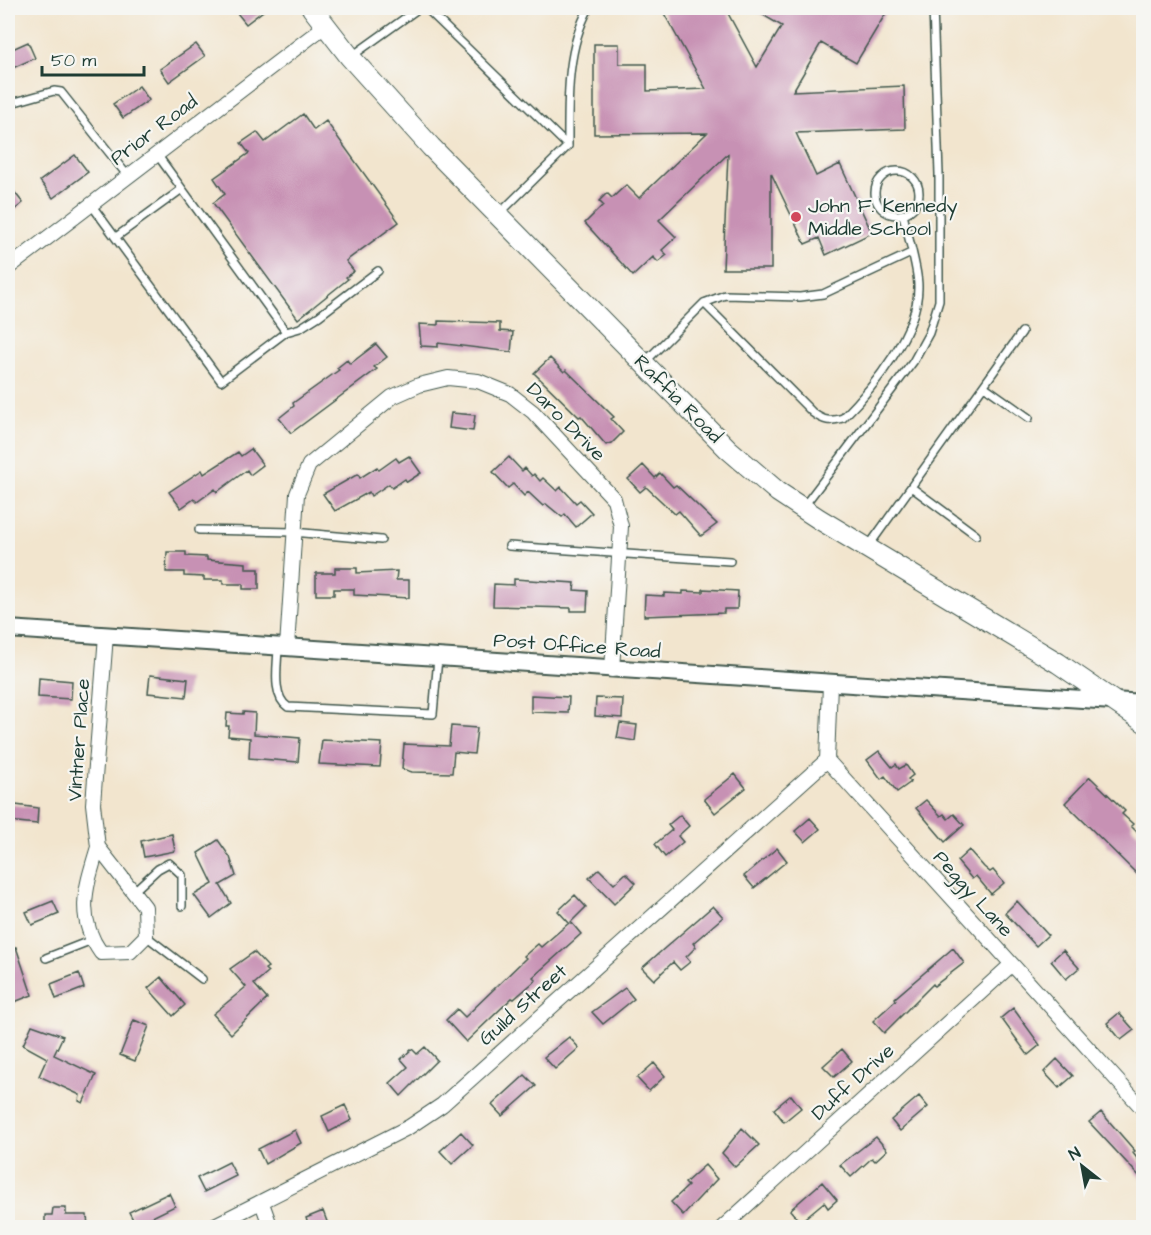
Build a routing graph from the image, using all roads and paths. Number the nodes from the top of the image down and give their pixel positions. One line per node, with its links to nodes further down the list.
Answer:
1 (312, 8): 6 (main road, Raffia Road)
2 (419, 8): 7 (lane)
3 (426, 8): 9 (lane)
4 (589, 8): 9 (lane)
5 (933, 8): 27 (lane)
6 (325, 26): 7 (main road, Raffia Road); 10 (street, Prior Road)
7 (350, 57): 15 (main road, Raffia Road)
8 (8, 104): 11 (lane)
9 (568, 146): 15 (lane)
10 (156, 153): 11 (street, Prior Road); 12 (lane)
11 (127, 175): 13 (street, Prior Road)
12 (182, 189): 16 (lane); 21 (lane)
13 (90, 203): 16 (lane); 18 (street, Prior Road)
14 (903, 214): 14 (lane); 17 (lane)
15 (497, 216): 23 (main road, Raffia Road)
16 (116, 237): 21 (lane)
17 (910, 253): 20 (lane); 20 (lane)
18 (8, 268)
19 (378, 271): 21 (lane)
20 (704, 303): 23 (lane)
21 (286, 332)
22 (1023, 332): 24 (lane)
23 (643, 364): 27 (main road, Raffia Road)
24 (984, 386): 25 (lane); 26 (lane)
25 (1029, 418)
26 (911, 487): 30 (lane); 33 (lane)
27 (803, 508): 33 (main road, Raffia Road)
28 (199, 530): 29 (lane)
29 (293, 532): 31 (lane); 34 (street, Daro Drive); 38 (street, Daro Drive)
30 (976, 535)
31 (381, 540)
32 (509, 546): 34 (lane)
33 (867, 549): 43 (main road, Raffia Road)
34 (620, 553): 35 (lane); 40 (street, Daro Drive)
35 (730, 561)
36 (8, 629): 37 (street, Post Office Road)
37 (106, 635): 38 (street, Post Office Road); 46 (street, Vintner Place)
38 (283, 647): 39 (street, Post Office Road); 39 (lane)
39 (438, 658): 40 (street, Post Office Road)
40 (612, 670): 41 (street, Post Office Road)
41 (830, 684): 43 (street, Post Office Road); 45 (street)
42 (1143, 703): 43 (street, Post Office Road)
43 (1117, 704): 44 (main road, Raffia Road)
44 (1143, 722)
45 (827, 760): 52 (street, Peggy Lane); 55 (street, Guild Street)
46 (98, 847): 47 (street); 50 (street, Vintner Place)
47 (133, 892): 48 (lane); 49 (street)
48 (182, 906)
49 (146, 936): 50 (street); 53 (lane)
50 (92, 940): 51 (lane)
51 (46, 958)
52 (1011, 965): 54 (street, Peggy Lane); 58 (street, Duff Drive)
53 (202, 979)
54 (1143, 1110)
55 (262, 1203): 56 (street, Guild Street); 57 (street)
56 (209, 1227)
57 (272, 1227)
58 (722, 1227)

